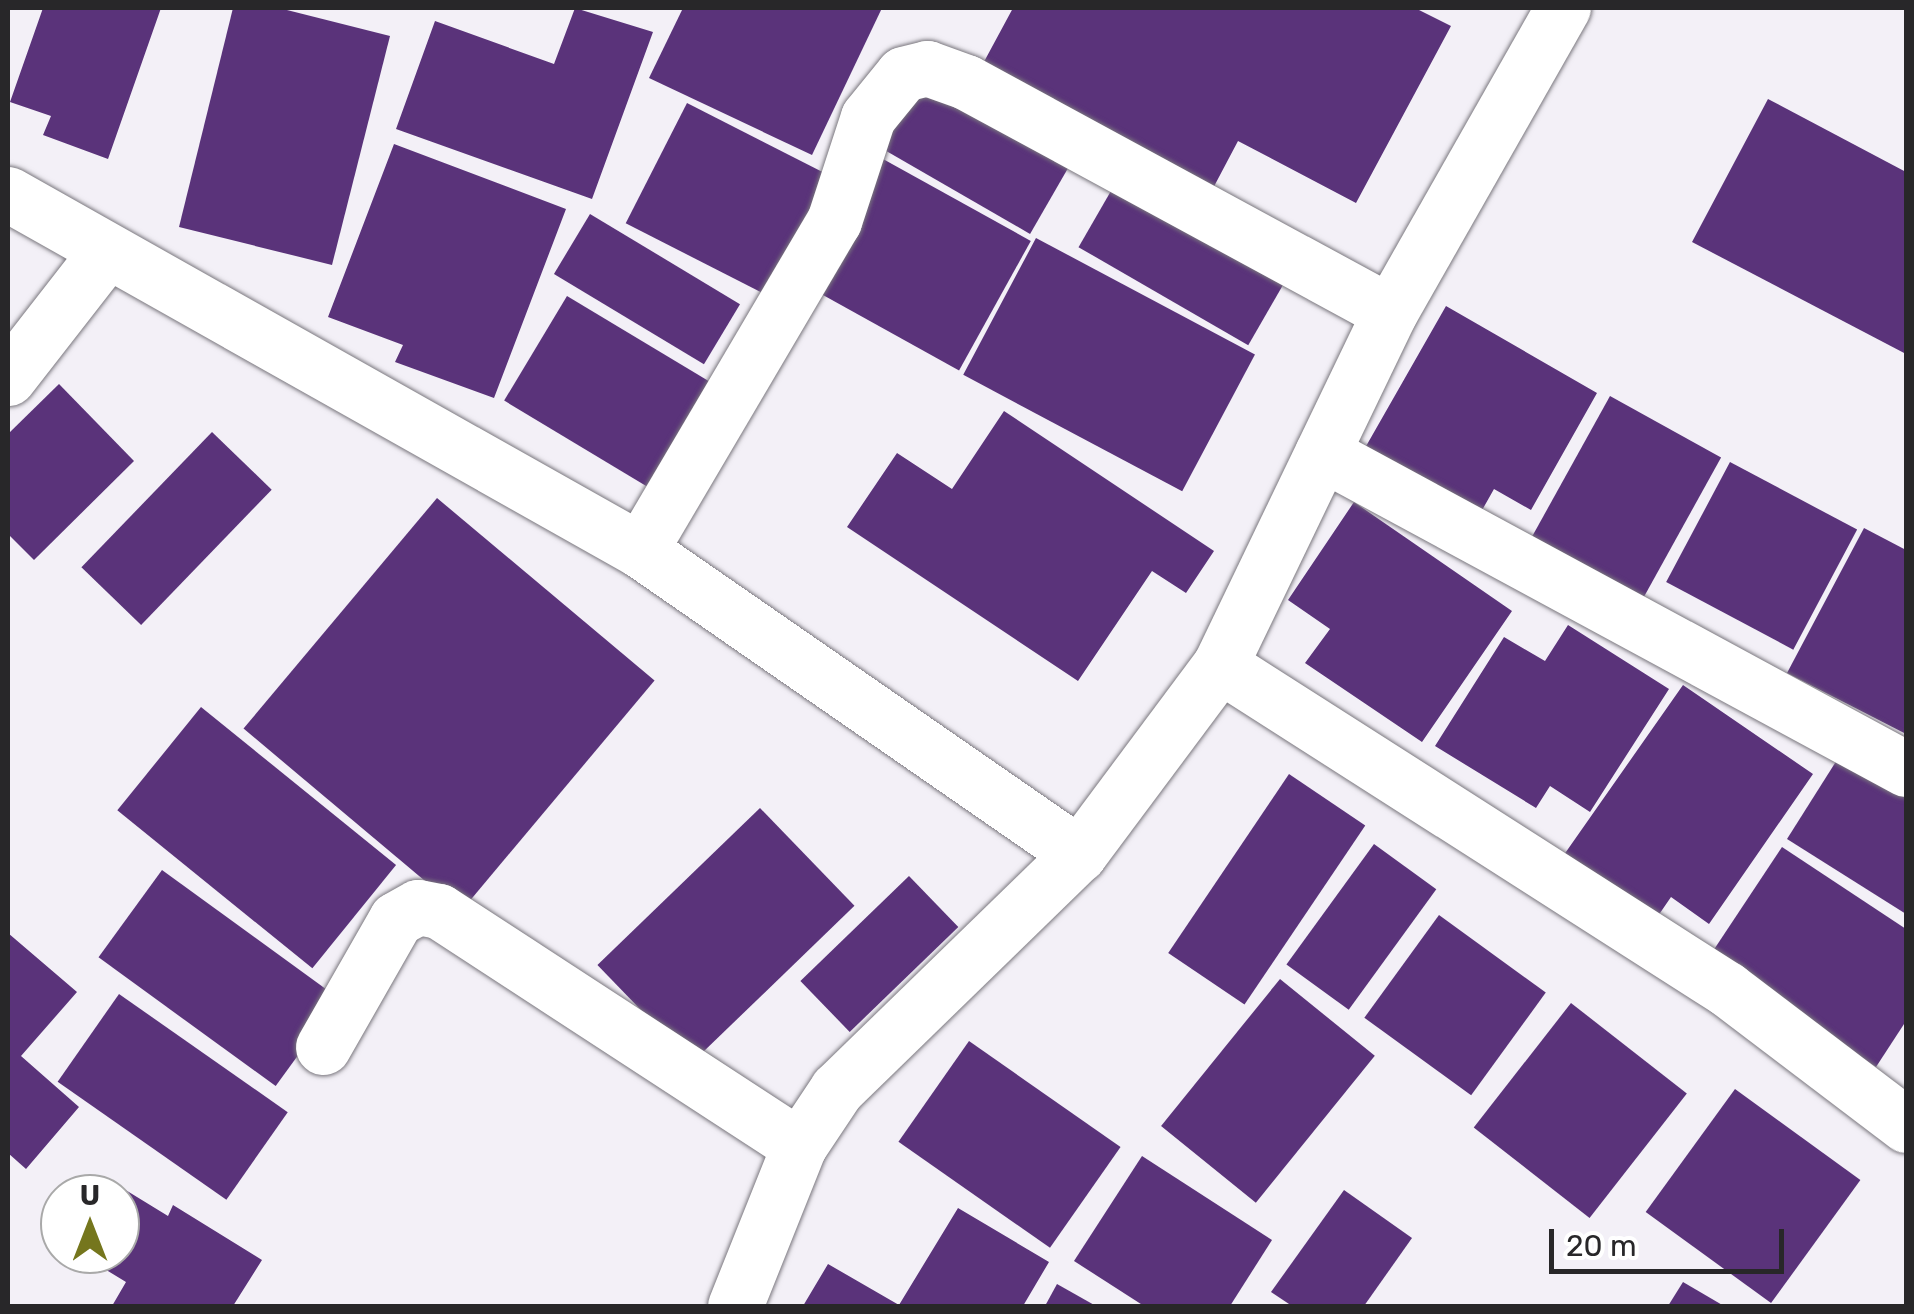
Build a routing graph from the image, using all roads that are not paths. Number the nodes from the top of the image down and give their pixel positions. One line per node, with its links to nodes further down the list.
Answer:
1 (1563, 8): 4 (street)
2 (8, 194): 3 (street)
3 (106, 252): 5 (street); 7 (street)
4 (1390, 312): 6 (street); 7 (street)
5 (8, 378)
6 (1322, 453): 8 (street); 9 (street)
7 (640, 550): 10 (street)
8 (1220, 665): 10 (street); 12 (street)
9 (1906, 769)
10 (1080, 854): 13 (street)
11 (323, 1048): 13 (street)
12 (1906, 1125)
13 (799, 1146): 14 (street)
14 (736, 1306)

